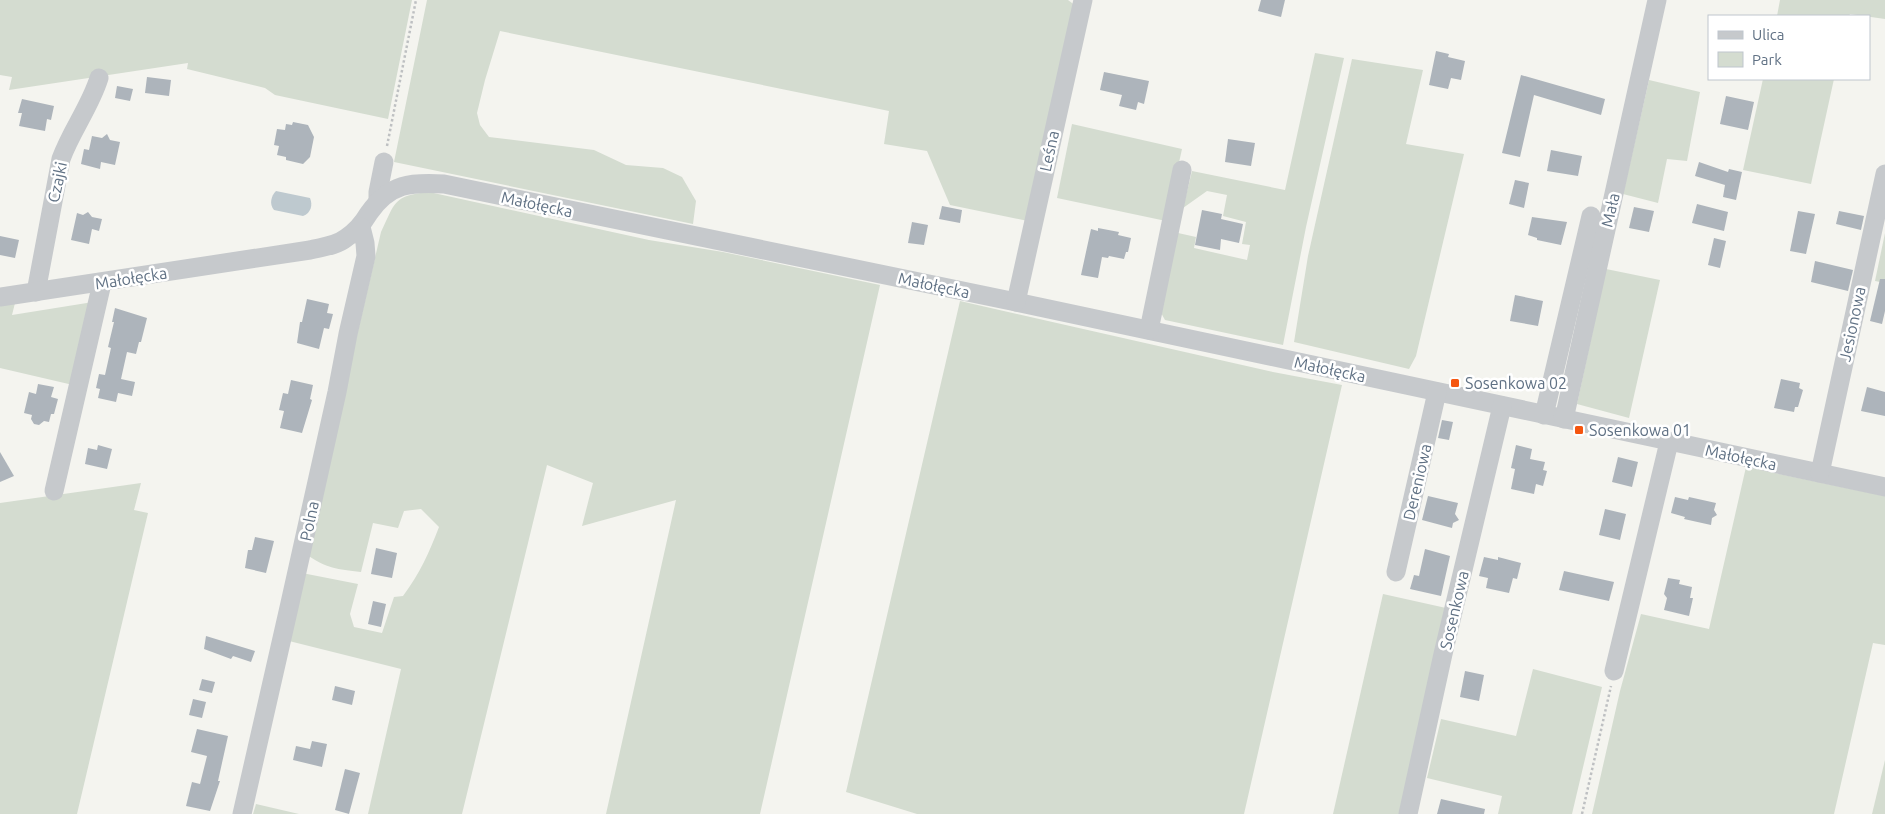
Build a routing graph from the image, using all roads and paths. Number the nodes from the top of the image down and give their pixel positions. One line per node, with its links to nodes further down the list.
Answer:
1 (416, 0): 5 (path)
2 (1082, 0): 14 (street, Leśna)
3 (1657, 0): 19 (street, Mała)
4 (99, 78): 12 (street, Czajki)
5 (384, 162): 8 (street)
6 (1182, 170): 15 (street)
7 (1885, 174): 21 (street, Jesionowa)
8 (378, 200): 10 (street, Małołęcka); 14 (street, Małołęcka)
9 (1592, 216): 18 (street)
10 (361, 227): 11 (street, Małołęcka); 26 (street, Polna)
11 (102, 283): 12 (street, Małołęcka); 23 (street)
12 (36, 292): 13 (street, Małołęcka)
13 (0, 297)
14 (1016, 302): 15 (street, Małołęcka)
15 (1149, 330): 16 (street, Małołęcka)
16 (1437, 392): 17 (street, Małołęcka); 24 (street, Dereniowa)
17 (1502, 406): 18 (street, Małołęcka); 27 (street, Sosenkowa)
18 (1544, 414): 19 (street, Małołęcka)
19 (1564, 419): 20 (street, Małołęcka)
20 (1669, 442): 21 (street, Małołęcka); 25 (street)
21 (1820, 473): 22 (street, Małołęcka)
22 (1885, 487)
23 (54, 491)
24 (1396, 572)
25 (1614, 671): 28 (path)
26 (242, 814)
27 (1408, 814)
28 (1582, 814)

